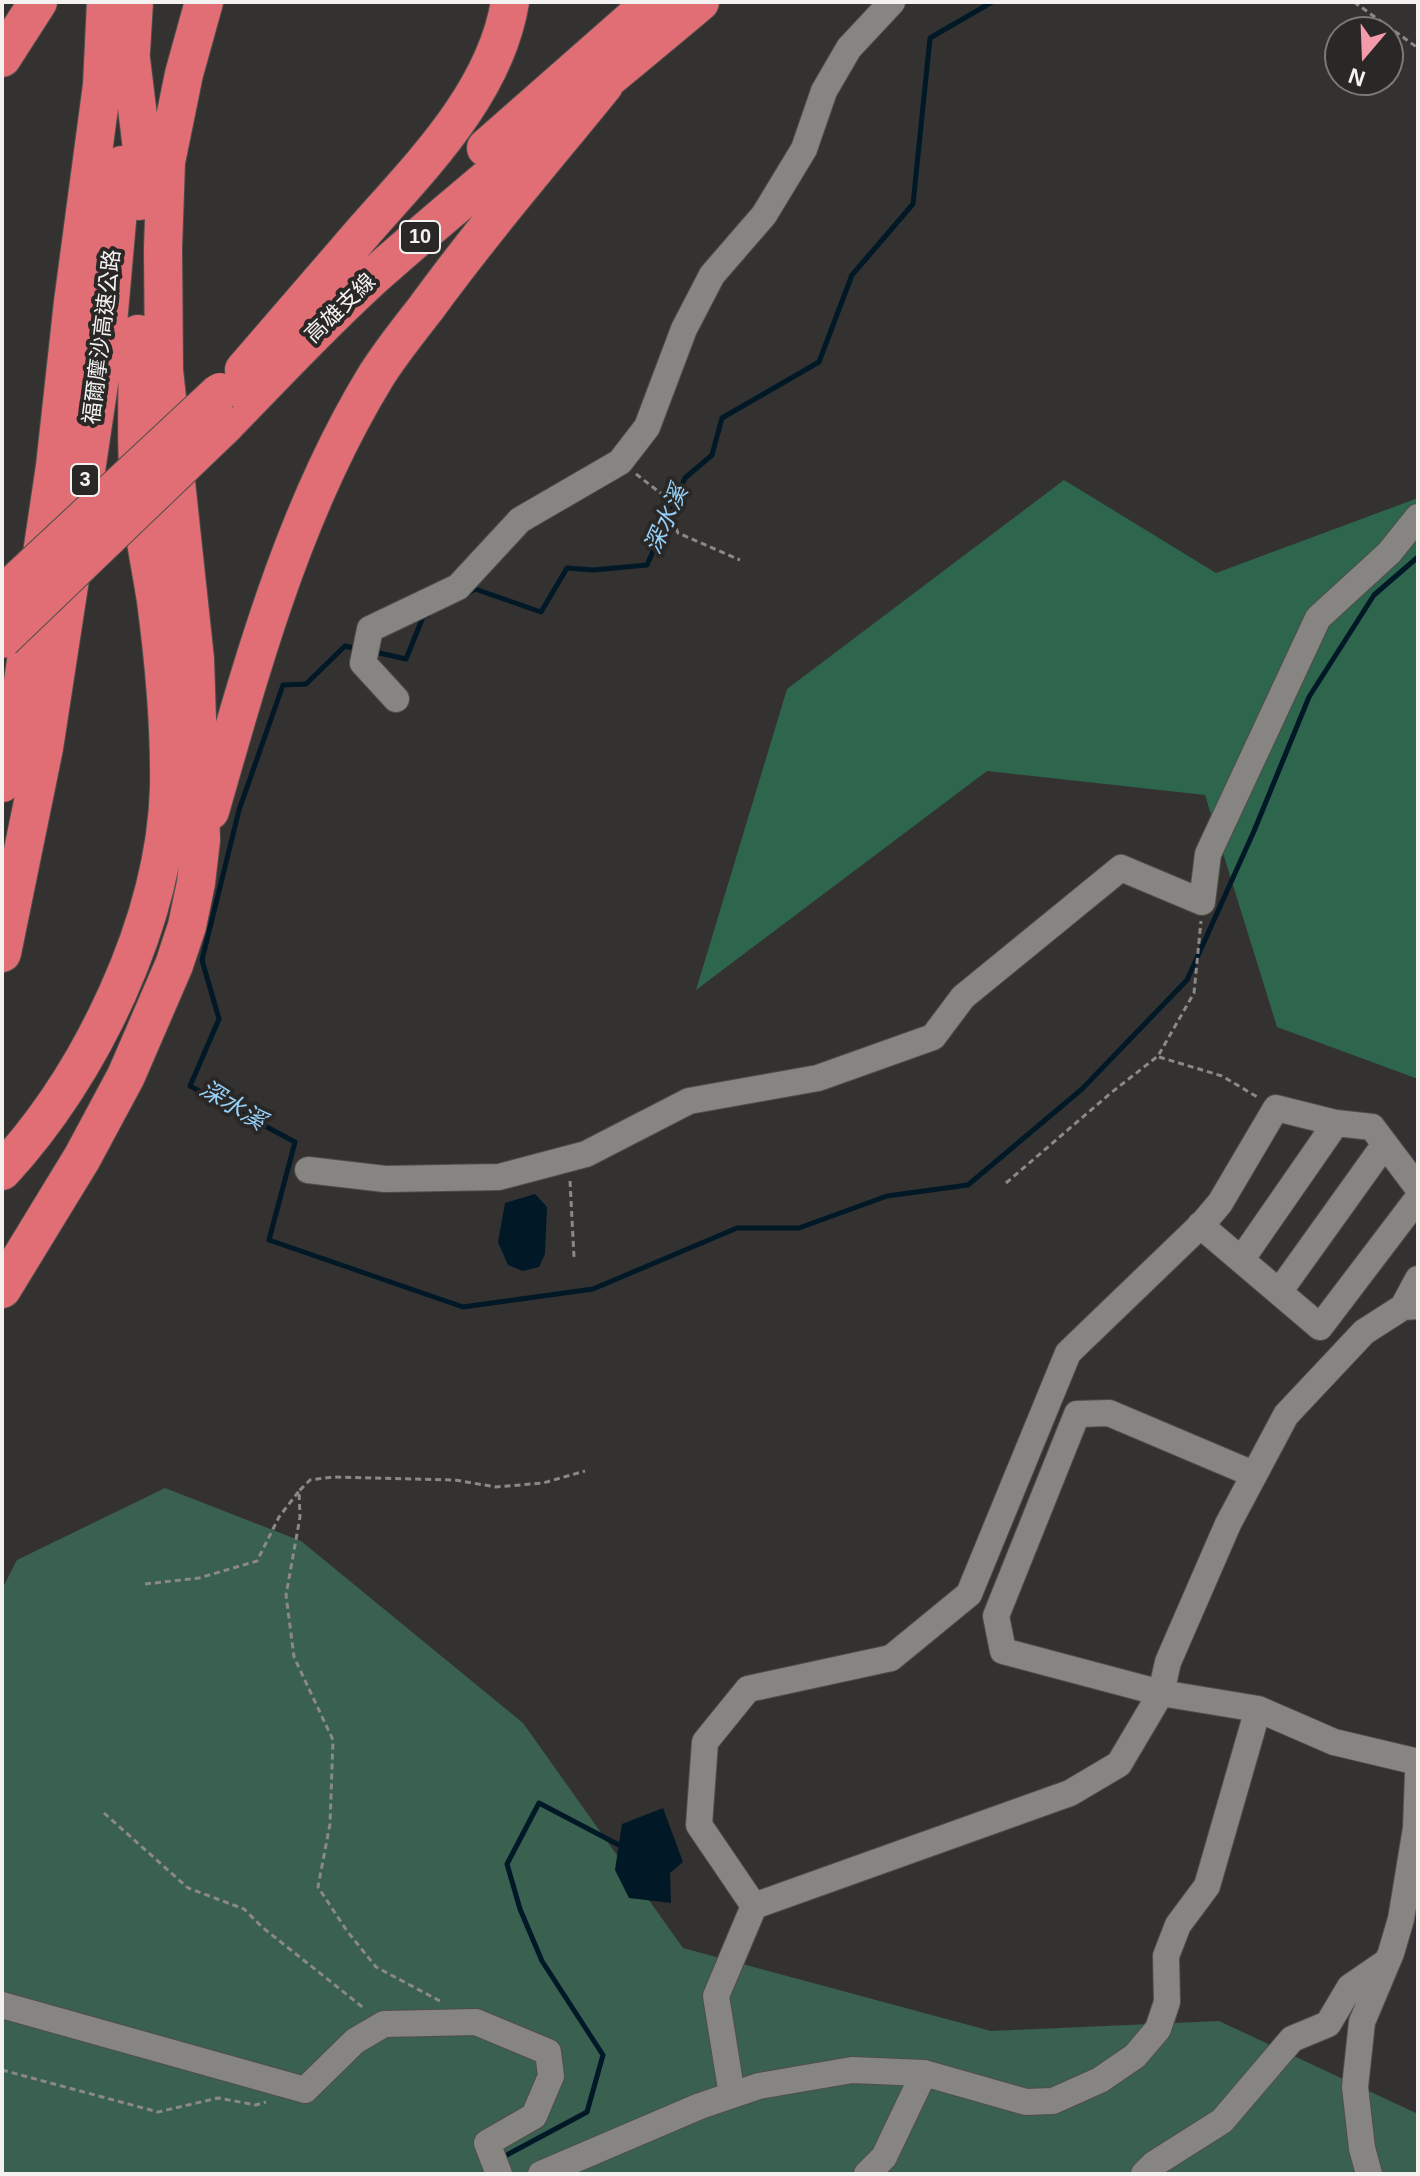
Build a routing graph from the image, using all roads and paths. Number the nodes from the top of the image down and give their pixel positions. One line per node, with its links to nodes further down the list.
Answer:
1 (38, 2): 11 (highway)
2 (106, 2): 21 (highway, 福爾摩沙高速公路 / 3)
3 (134, 2): 12 (highway, 福爾摩沙高速公路 / 3)
4 (204, 2): 22 (highway)
5 (510, 2): 14 (highway)
6 (652, 2): 13 (highway, 高雄支線 / 10)
7 (700, 2): 13 (highway, 高雄支線 / 10)
8 (892, 2): 15 (lane)
9 (1354, 2): 10 (path)
10 (1418, 48)
11 (2, 58)
12 (131, 59): 24 (highway, 福爾摩沙高速公路 / 3); 31 (highway)
13 (613, 63): 14 (highway, 高雄支線 / 10); 14 (highway, 高雄支線 / 10); 22 (highway)
14 (230, 396): 18 (highway, 高雄支線 / 10, bridge); 19 (highway, 高雄支線 / 10, bridge)
15 (620, 462): 17 (path); 20 (lane)
16 (1418, 517): 23 (lane)
17 (740, 560)
18 (2, 595)
19 (2, 639)
20 (396, 699)
21 (2, 783)
22 (201, 840): 39 (highway)
23 (1202, 902): 25 (path); 29 (lane)
24 (2, 953)
25 (1158, 1056): 26 (path); 32 (path)
26 (1276, 1108): 27 (lane); 35 (lane)
27 (1336, 1123): 28 (lane); 37 (lane)
28 (1385, 1144): 33 (lane); 40 (lane)
29 (571, 1158): 30 (lane); 36 (path)
30 (308, 1170)
31 (2, 1171)
32 (1006, 1183)
33 (1418, 1188)
34 (1418, 1198): 42 (lane)
35 (1200, 1225): 37 (lane); 53 (lane)
36 (574, 1257)
37 (1241, 1260): 40 (lane)
38 (1418, 1279): 41 (lane)
39 (2, 1289)
40 (1279, 1292): 42 (lane)
41 (1410, 1306): 43 (lane)
42 (1320, 1327): 43 (lane)
43 (1348, 1350): 45 (lane)
44 (585, 1471): 46 (path)
45 (1253, 1474): 48 (lane); 48 (lane)
46 (299, 1491): 47 (path); 55 (path)
47 (145, 1584)
48 (1161, 1693): 49 (lane); 53 (lane)
49 (1258, 1709): 50 (lane); 59 (lane)
50 (1418, 1762)
51 (1418, 1774): 54 (lane)
52 (104, 1813): 57 (path)
53 (754, 1906): 61 (lane)
54 (1385, 1963): 65 (lane); 66 (lane)
55 (442, 2002)
56 (2, 2005): 60 (lane)
57 (384, 2024): 60 (lane); 62 (lane)
58 (2, 2070): 60 (path)
59 (924, 2073): 61 (lane); 64 (lane)
60 (305, 2090)
61 (732, 2095): 63 (lane)
62 (499, 2174)
63 (541, 2174)
64 (867, 2174)
65 (1144, 2174)
66 (1369, 2174)

